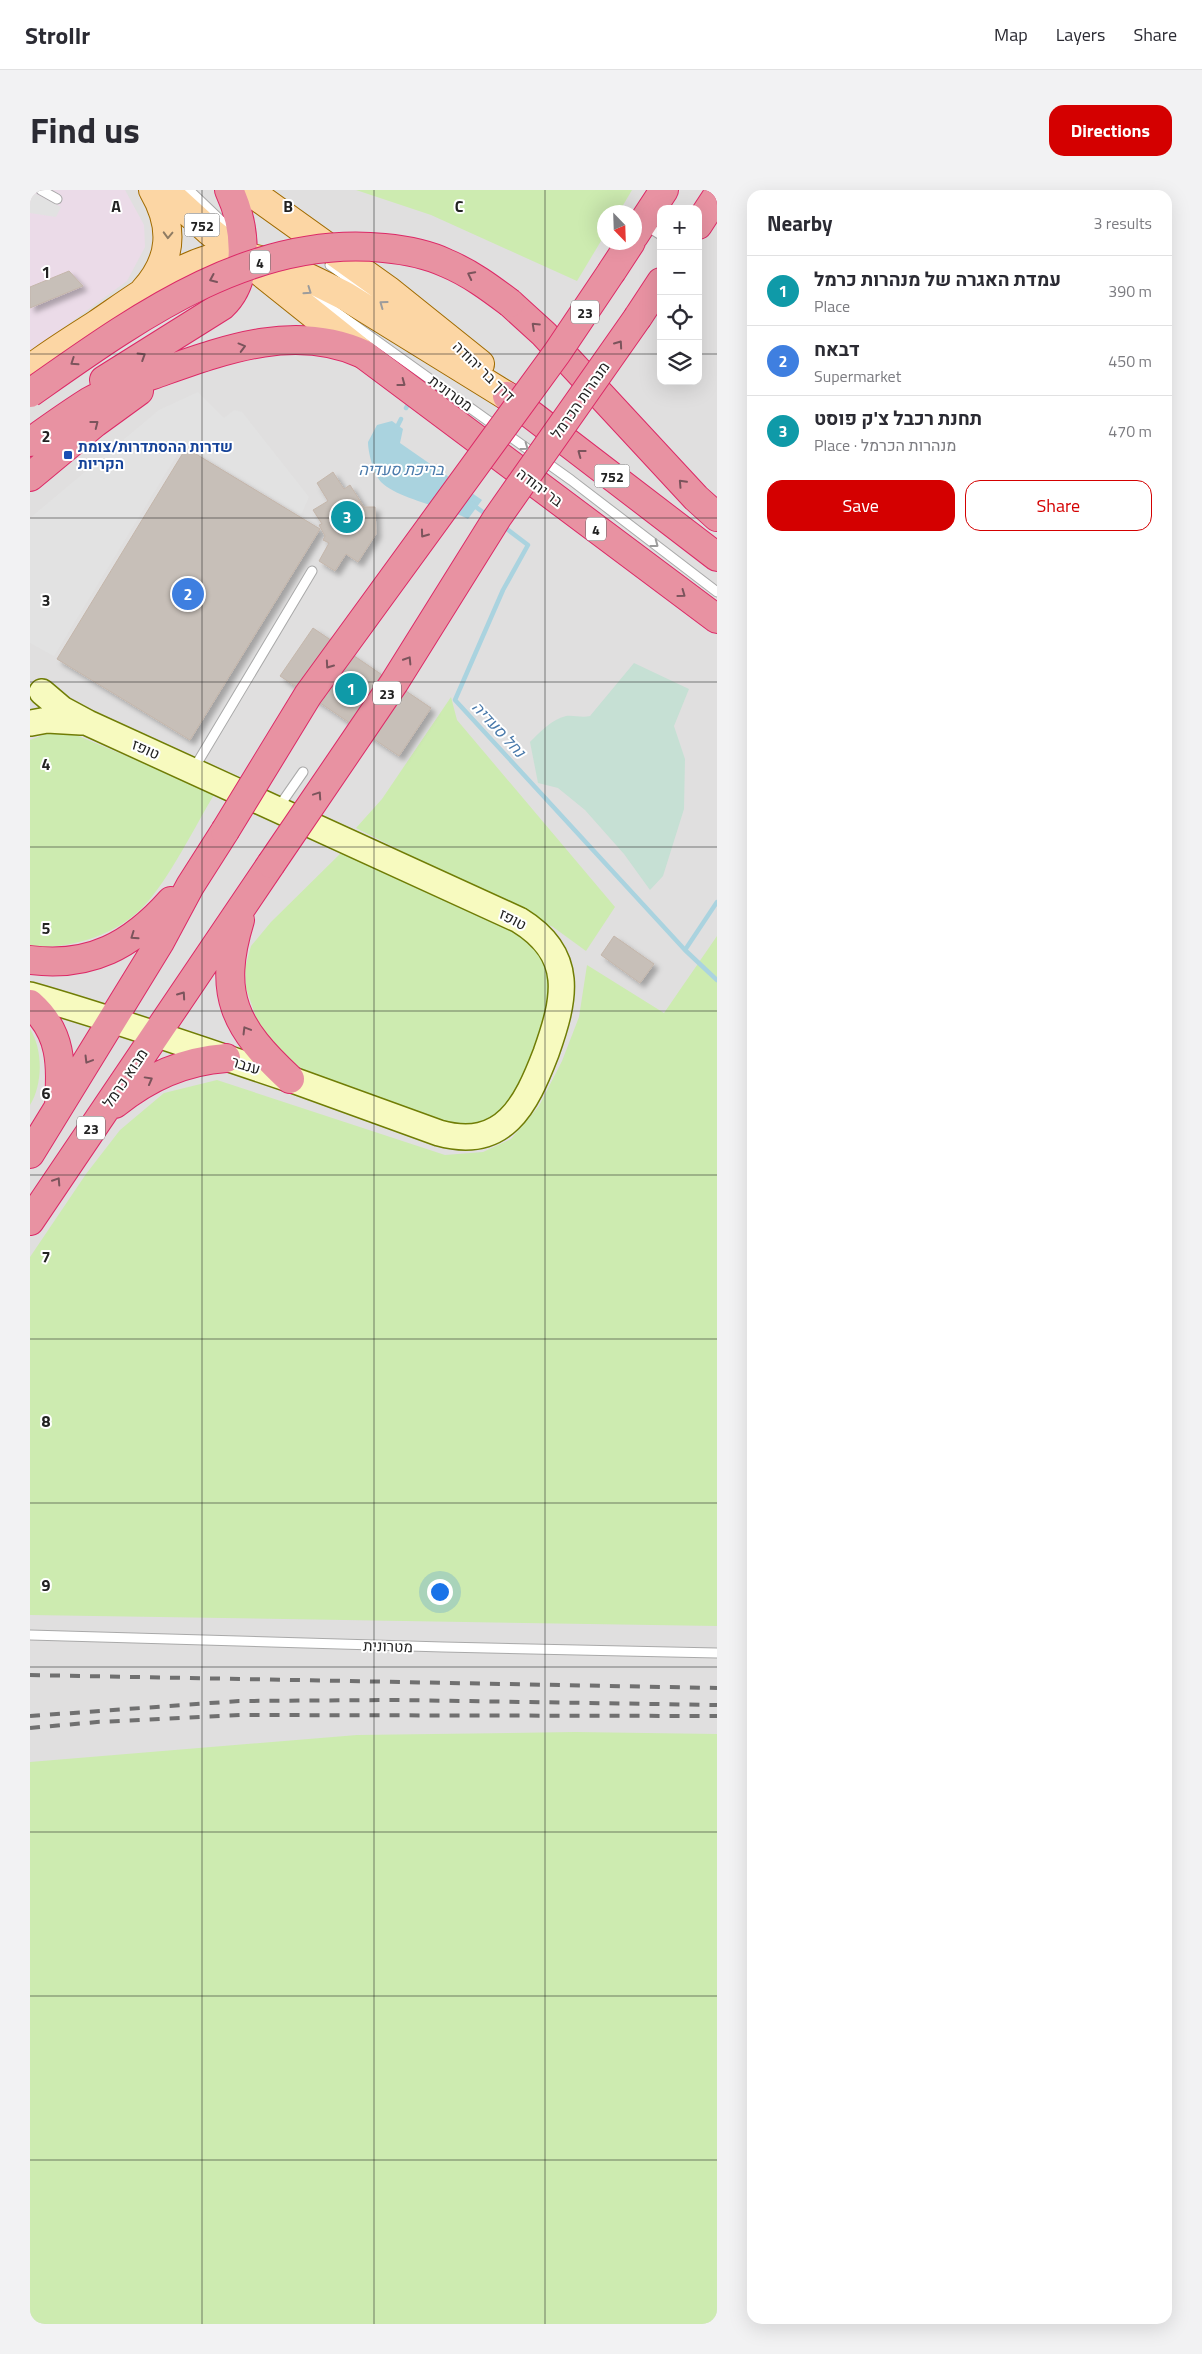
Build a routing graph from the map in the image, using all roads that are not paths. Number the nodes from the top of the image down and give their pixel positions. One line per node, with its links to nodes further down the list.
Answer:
1 (41, 190): 8 (lane)
2 (152, 190): 15 (main road, one-way to 15)
3 (164, 190): 13 (main road, 752)
4 (190, 190): 13 (lane, מטרונית)
5 (664, 190): 10 (highway, 23)
6 (236, 193): 13 (highway); 21 (main road, דרך בר יהודה / 752)
7 (717, 196): 9 (highway)
8 (57, 198)
9 (702, 218)
10 (642, 234)
11 (299, 242): 16 (lane, one-way to 11)
12 (629, 250): 35 (highway, 23, one-way to 35, bridge)
13 (250, 253): 15 (main road); 18 (main road, 752); 21 (main road); 22 (highway, one-way to 13); 27 (lane, מטרונית, one-way to 27)
14 (657, 288): 36 (highway, מנהרות הכרמל / 23, one-way to 14, bridge)
15 (140, 295): 20 (main road)
16 (387, 307)
17 (411, 325): 21 (lane, מטרונית)
18 (363, 354): 19 (highway, 4, one-way to 18); 28 (highway, בר יהודה / 4, one-way to 28)
19 (195, 360): 22 (highway, 4); 23 (highway, one-way to 19)
20 (31, 374): 24 (highway, 4, one-way to 20, bridge)
21 (507, 396): 25 (highway, דרך בר יהודה / 752, one-way to 21)
22 (39, 436)
23 (30, 476)
24 (717, 517)
25 (717, 557)
26 (312, 571): 32 (lane)
27 (717, 592)
28 (717, 619)
29 (36, 685): 30 (street); 31 (street)
30 (30, 723): 31 (street)
31 (88, 723): 32 (street, טופז)
32 (193, 770): 34 (street, טופז)
33 (303, 772): 34 (lane)
34 (278, 809): 43 (street, טופז)
35 (204, 864): 37 (highway, one-way to 37); 40 (highway, 23)
36 (246, 899): 41 (highway, 23, one-way to 36); 43 (highway, one-way to 36)
37 (30, 960)
38 (30, 995): 40 (street, ענבר)
39 (30, 1004): 44 (highway)
40 (113, 1018): 41 (street, ענבר); 44 (highway, 23, one-way to 44)
41 (154, 1034): 42 (street, ענבר); 45 (highway, מבוא כרמל / 23)
42 (226, 1058): 43 (street, ענבר); 45 (highway, one-way to 42)
43 (290, 1079)
44 (59, 1108): 46 (highway, 23)
45 (97, 1120): 47 (highway, מבוא כרמל / 23, one-way to 45)
46 (30, 1154)
47 (30, 1222)
48 (30, 1635): 49 (lane, מטרונית)
49 (59, 1636): 50 (lane, מטרונית); 51 (lane, מטרונית)
50 (30, 1640)
51 (717, 1653)

